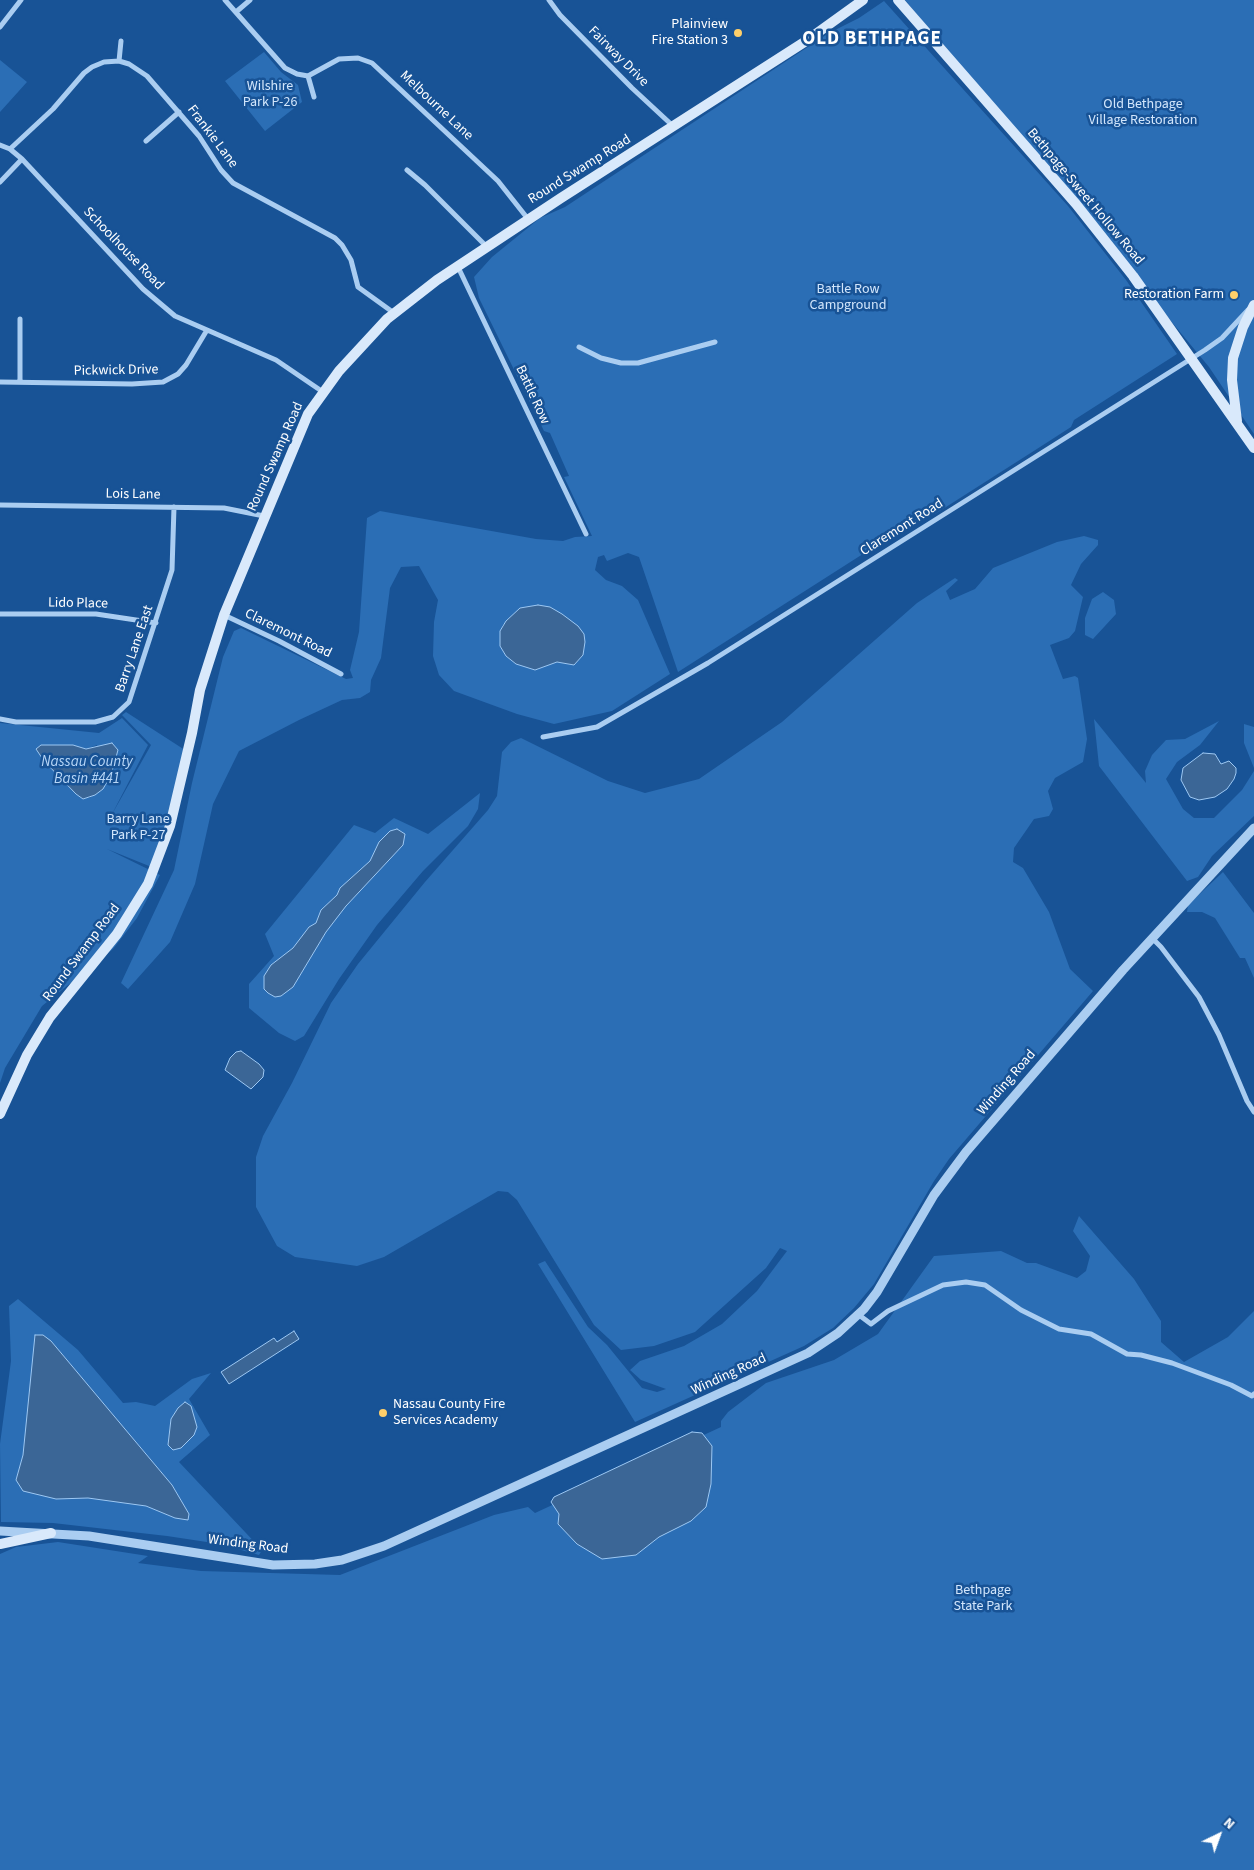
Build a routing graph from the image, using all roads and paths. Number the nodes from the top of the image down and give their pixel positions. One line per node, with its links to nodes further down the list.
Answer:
1 (21, 0): 8 (street)
2 (225, 0): 7 (street)
3 (250, 0): 7 (street)
4 (549, 0): 14 (street, Fairway Drive)
5 (863, 0): 14 (main road, Round Swamp Road)
6 (898, 0): 30 (main road, Bethpage-Sweet Hollow Road)
7 (236, 12): 11 (street)
8 (0, 27)
9 (121, 41): 10 (street)
10 (119, 61): 13 (street, Frankie Lane); 17 (street)
11 (308, 76): 12 (street); 21 (street, Melbourne Lane)
12 (314, 96)
13 (179, 112): 15 (street); 25 (street, Frankie Lane)
14 (674, 127): 21 (main road, Round Swamp Road)
15 (146, 141)
16 (0, 145): 17 (street, Schoolhouse Road)
17 (10, 149): 18 (street, Schoolhouse Road)
18 (22, 159): 20 (street); 27 (street, Schoolhouse Road)
19 (407, 170): 22 (street)
20 (0, 182)
21 (528, 219): 22 (main road, Round Swamp Road)
22 (486, 246): 23 (main road, Round Swamp Road)
23 (458, 266): 25 (main road, Round Swamp Road); 39 (street, Battle Row)
24 (1254, 304): 30 (street, Claremont Road); 34 (main road)
25 (394, 313): 33 (main road, Round Swamp Road)
26 (20, 319): 32 (street)
27 (207, 330): 32 (street, Pickwick Drive); 33 (street, Schoolhouse Road)
28 (715, 342): 29 (street)
29 (579, 347)
30 (1191, 358): 34 (main road, Bethpage-Sweet Hollow Road); 45 (street, Claremont Road)
31 (0, 382): 32 (street, Pickwick Drive)
32 (20, 382)
33 (322, 392): 38 (main road, Round Swamp Road)
34 (1238, 424): 35 (main road, Bethpage-Sweet Hollow Road)
35 (1254, 448)
36 (0, 505): 37 (street, Lois Lane)
37 (174, 507): 38 (street, Lois Lane); 42 (street, Barry Lane East)
38 (264, 516): 41 (main road, Round Swamp Road)
39 (586, 534)
40 (0, 614): 42 (street, Lido Place)
41 (224, 615): 43 (street, Claremont Road); 49 (main road, Round Swamp Road)
42 (156, 623): 44 (street, Barry Lane East)
43 (342, 674)
44 (0, 719)
45 (543, 737)
46 (1254, 828): 47 (street, Winding Road)
47 (1152, 937): 48 (street); 50 (street, Winding Road)
48 (1254, 1112)
49 (0, 1114)
50 (859, 1315): 51 (street); 55 (street, Winding Road)
51 (1254, 1394)
52 (0, 1526): 54 (street)
53 (0, 1531): 54 (street, Winding Road)
54 (19, 1531): 55 (street, Winding Road)
55 (51, 1532): 56 (main road)
56 (0, 1544)

